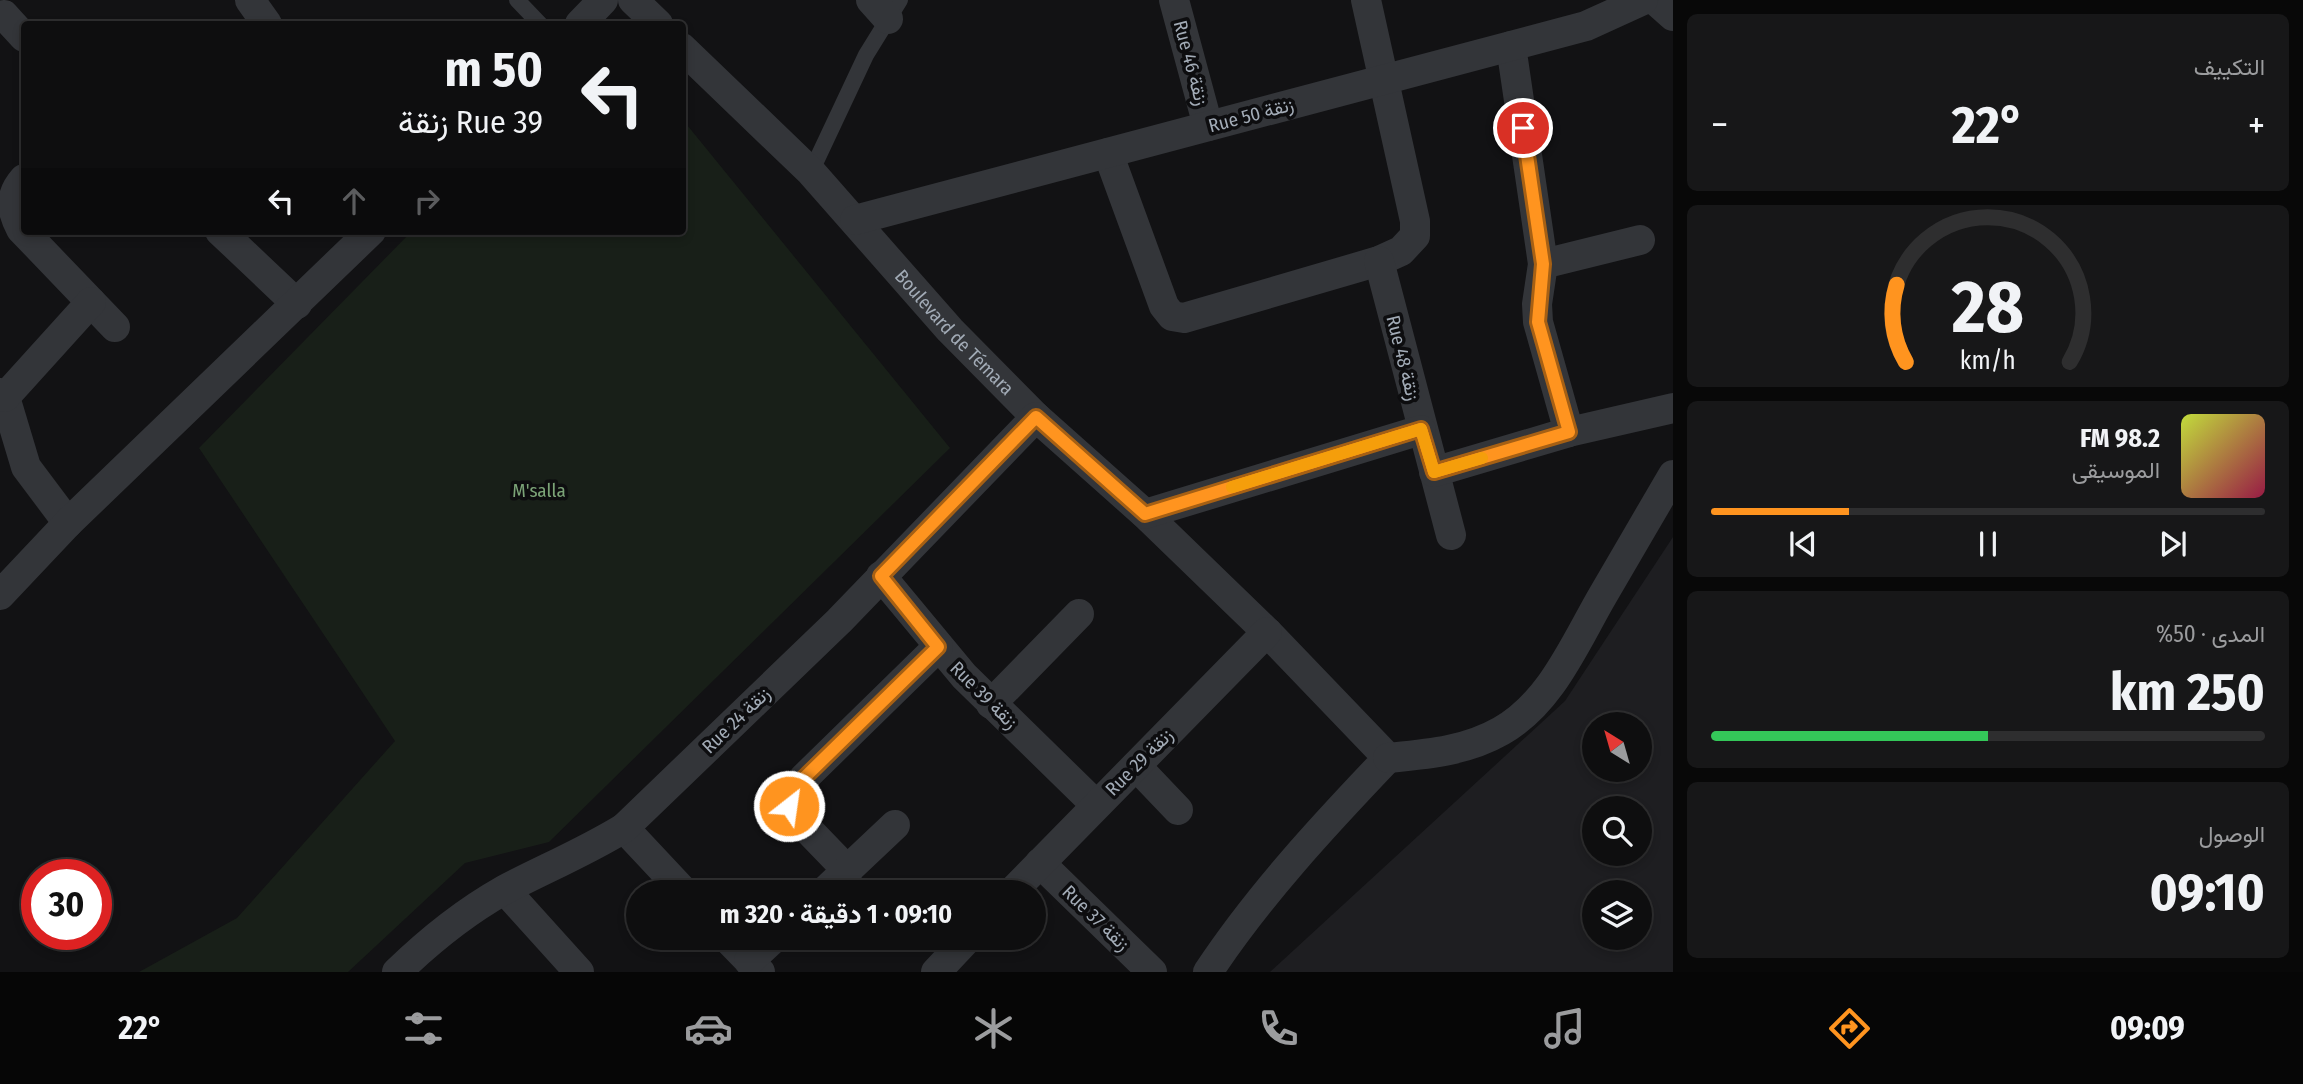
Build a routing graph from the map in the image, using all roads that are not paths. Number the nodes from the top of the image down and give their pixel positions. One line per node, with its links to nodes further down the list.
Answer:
1 (250, 0): 12 (street)
2 (517, 0): 13 (lane)
3 (603, 0): 14 (street)
4 (633, 0): 15 (street)
5 (1174, 0): 20 (street, Rue 46 زنقة)
6 (1366, 0): 19 (street)
7 (1643, 0): 17 (street, Rue 50 زنقة)
8 (1655, 0): 11 (street)
9 (886, 6): 22 (lane)
10 (8, 11): 16 (street)
11 (1673, 16)
12 (265, 21)
13 (537, 21)
14 (583, 21)
15 (656, 21)
16 (21, 32)
17 (1511, 46): 19 (street, Rue 50 زنقة); 31 (street)
18 (686, 52): 22 (street, Boulevard de Témara)
19 (1384, 80): 20 (street, Rue 50 زنقة); 30 (street)
20 (1208, 126): 21 (street, Rue 50 زنقة)
21 (1108, 153): 24 (street, Rue 50 زنقة); 30 (street)
22 (811, 172): 24 (street, Boulevard de Témara)
23 (21, 185): 25 (street)
24 (855, 220): 37 (street, Boulevard de Témara)
25 (21, 229)
26 (27, 235): 32 (street)
27 (224, 235): 33 (street)
28 (367, 235): 33 (street)
29 (1640, 240): 31 (street)
30 (1379, 261): 38 (street, Rue 48 زنقة)
31 (1543, 264): 39 (street)
32 (91, 302): 34 (street); 35 (street)
33 (297, 304): 43 (street)
34 (115, 327)
35 (2, 395): 43 (street)
36 (1673, 408): 39 (street)
37 (1036, 417): 42 (street, Boulevard de Témara); 45 (street, Rue 24 زنقة)
38 (1421, 429): 40 (street, Rue 48 زنقة); 42 (street)
39 (1569, 432): 40 (street)
40 (1434, 472): 44 (street, Rue 48 زنقة)
41 (1673, 475): 51 (street)
42 (1145, 514): 48 (street, Boulevard de Témara)
43 (68, 523): 46 (street)
44 (1451, 535)
45 (881, 576): 49 (street, Rue 39 زنقة); 56 (street, Rue 24 زنقة)
46 (0, 595)
47 (1079, 614): 50 (street)
48 (1267, 632): 51 (street, Boulevard de Témara); 52 (street, Rue 29 زنقة)
49 (938, 647): 50 (street, Rue 39 زنقة); 58 (street)
50 (991, 704): 53 (street, Rue 39 زنقة)
51 (1388, 758): 71 (street)
52 (1136, 766): 53 (street, Rue 29 زنقة); 54 (street)
53 (1096, 805): 57 (street, Rue 29 زنقة)
54 (1178, 810)
55 (895, 825): 58 (street)
56 (624, 828): 59 (street); 62 (street, Rue 24 زنقة)
57 (1040, 863): 61 (street, Rue 29 زنقة); 70 (street, Rue 37 زنقة)
58 (848, 871): 60 (street)
59 (673, 880)
60 (838, 880)
61 (1024, 880)
62 (505, 890): 67 (street, Rue 24 زنقة); 68 (street)
63 (738, 950): 66 (street)
64 (766, 950): 66 (street)
65 (957, 950): 69 (street)
66 (754, 967)
67 (400, 971)
68 (579, 972)
69 (936, 972)
70 (1152, 972)
71 (1208, 972)

